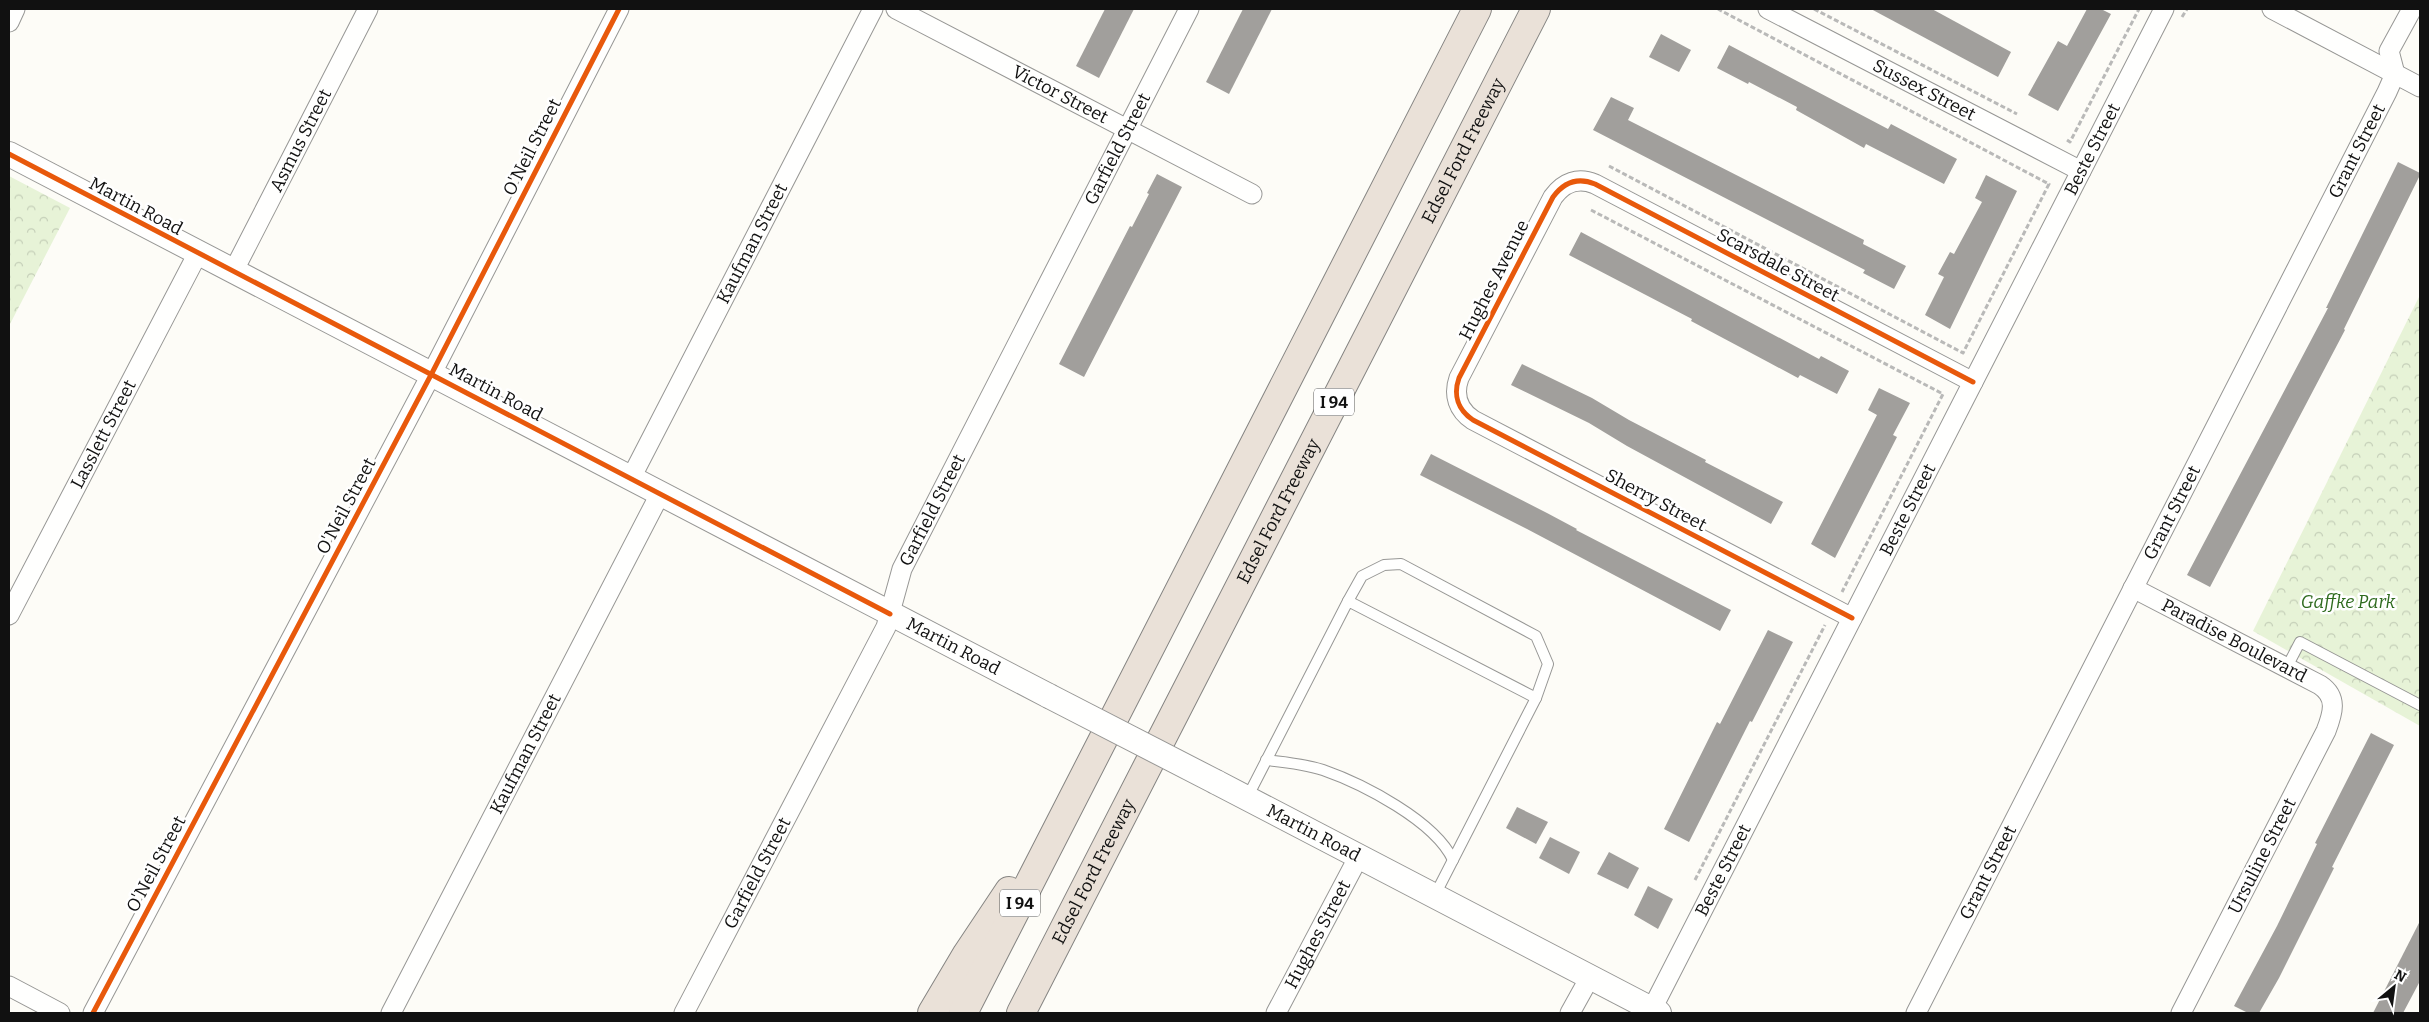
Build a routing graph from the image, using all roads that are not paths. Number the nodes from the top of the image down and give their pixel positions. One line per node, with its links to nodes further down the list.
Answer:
1 (15, 9): 13 (street)
2 (368, 9): 22 (street, Asmus Street)
3 (619, 9): 23 (street, O'Neil Street)
4 (873, 9): 26 (street, Kaufman Street)
5 (896, 9): 16 (street, Victor Street)
6 (1189, 9): 16 (street, Garfield Street)
7 (1477, 9): 38 (highway, I 94)
8 (1536, 9): 52 (highway, Edsel Ford Freeway / I 94)
9 (1768, 9): 18 (street, Sussex Street)
10 (2164, 9): 18 (street, Beste Street)
11 (2272, 9): 14 (street)
12 (2412, 9): 14 (street)
13 (9, 22)
14 (2396, 74): 15 (street); 28 (street, Grant Street)
15 (2420, 87)
16 (1128, 128): 20 (street, Victor Street); 30 (street, Garfield Street)
17 (9, 154): 21 (street, Martin Road)
18 (2081, 171): 24 (street, Beste Street)
19 (1569, 182): 24 (street, Scarsdale Street); 25 (street, Hughes Avenue)
20 (1252, 194)
21 (198, 254): 22 (street, Martin Road); 31 (street, Lasslett Street)
22 (233, 272): 23 (street, Martin Road)
23 (432, 373): 26 (street, Martin Road); 47 (street, O'Neil Street)
24 (1972, 382): 32 (street, Beste Street)
25 (1456, 398): 32 (street, Sherry Street)
26 (631, 478): 27 (street, Martin Road)
27 (660, 494): 30 (street, Martin Road); 48 (street, Kaufman Street)
28 (2133, 588): 33 (street, Paradise Boulevard); 55 (street, Grant Street)
29 (1348, 601): 35 (lane); 35 (lane); 37 (lane)
30 (890, 614): 39 (street, Martin Road, bridge); 49 (street, Garfield Street)
31 (9, 615)
32 (1852, 618): 45 (street, Beste Street)
33 (2287, 668): 34 (street, Paradise Boulevard); 36 (lane)
34 (2331, 696): 56 (street, Ursuline Street)
35 (1536, 698): 41 (lane)
36 (2420, 705)
37 (1266, 760): 39 (lane); 41 (lane)
38 (1076, 793): 50 (highway); 51 (highway, I 94)
39 (1247, 798): 40 (street, Martin Road)
40 (1359, 856): 42 (street, Martin Road); 53 (street, Hughes Street)
41 (1453, 860): 42 (lane)
42 (1435, 896): 43 (street, Martin Road)
43 (1590, 977): 45 (street, Martin Road); 54 (street)
44 (9, 986): 46 (street)
45 (1656, 1011)
46 (60, 1013)
47 (92, 1013)
48 (391, 1013)
49 (684, 1013)
50 (932, 1013)
51 (963, 1013)
52 (1022, 1013)
53 (1276, 1013)
54 (1570, 1013)
55 (1916, 1013)
56 (2181, 1013)

